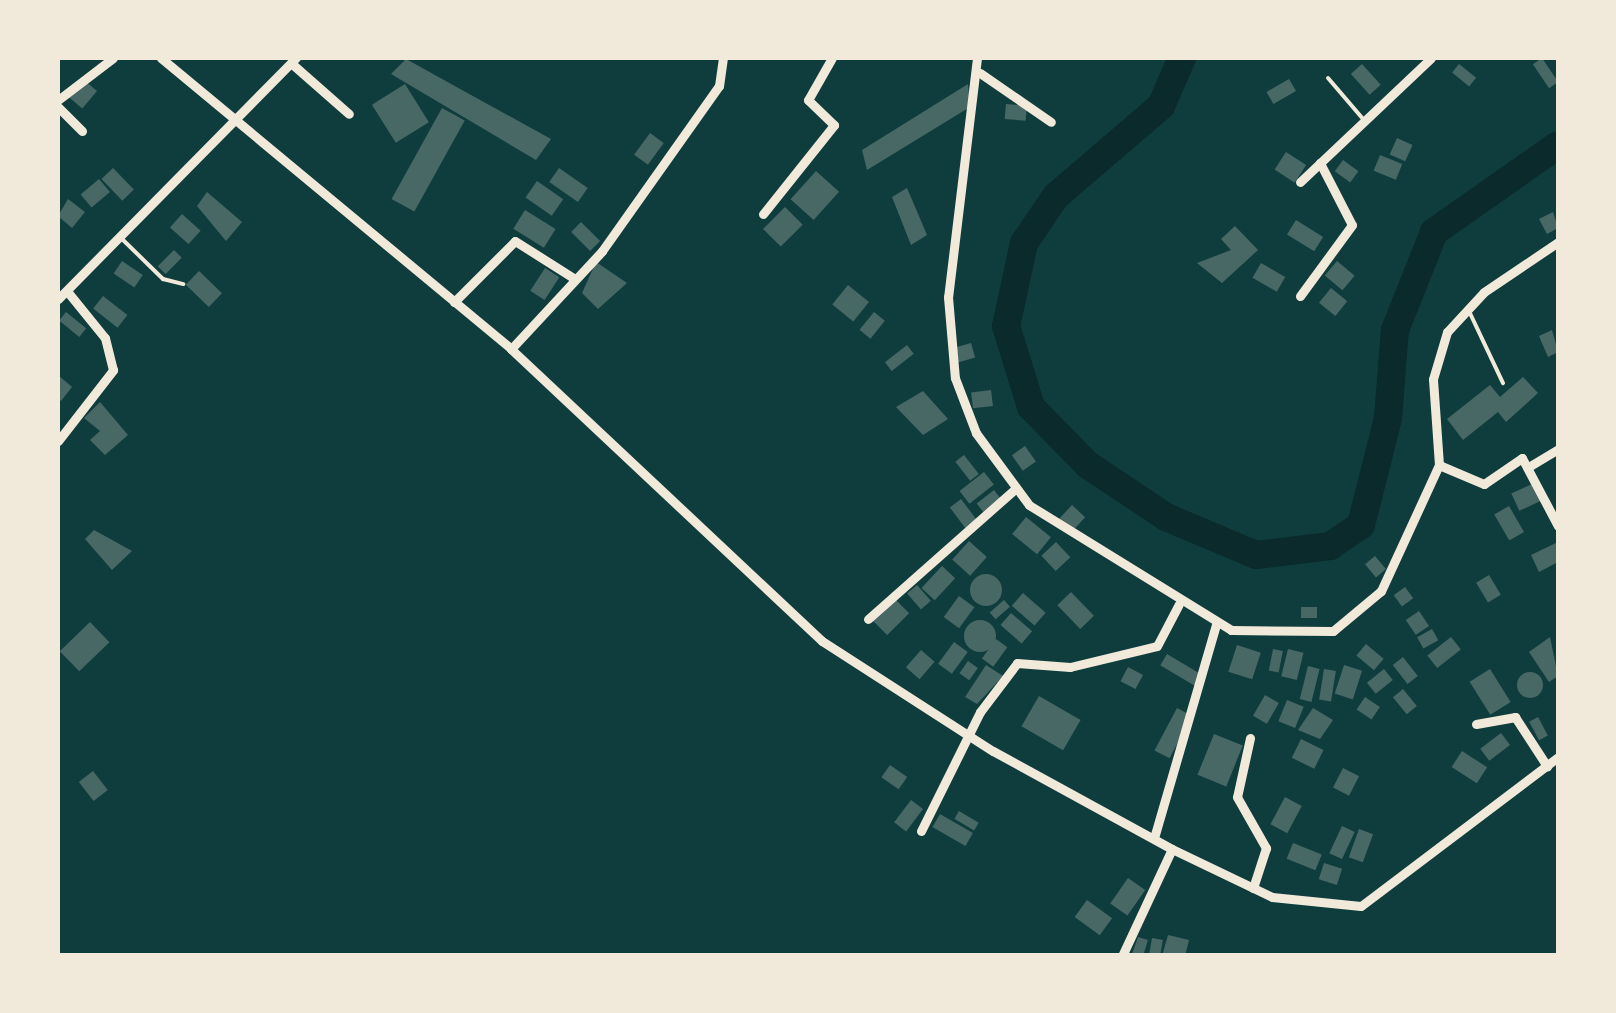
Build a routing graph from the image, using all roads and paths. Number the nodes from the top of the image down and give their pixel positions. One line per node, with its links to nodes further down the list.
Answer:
1 (113, 58): 10 (street)
2 (160, 58): 13 (street)
3 (723, 58): 21 (street)
4 (832, 58): 18 (street)
5 (978, 58): 8 (street)
6 (1430, 58): 12 (street)
7 (294, 60): 11 (street); 13 (street)
8 (980, 73): 14 (street); 34 (street)
9 (1328, 78): 12 (lane)
10 (58, 104): 15 (street)
11 (350, 114)
12 (1362, 119): 16 (street)
13 (230, 122): 19 (street); 26 (street)
14 (1051, 122)
15 (82, 132)
16 (1320, 163): 17 (street); 24 (street)
17 (1300, 182)
18 (763, 214)
19 (118, 234): 22 (lane); 23 (street)
20 (1558, 242): 27 (street)
21 (575, 279): 26 (street); 28 (street)
22 (183, 284)
23 (67, 290): 25 (street); 30 (street)
24 (1300, 296)
25 (58, 299)
26 (454, 302): 28 (street)
27 (1468, 309): 29 (lane); 32 (street)
28 (511, 349): 40 (street)
29 (1502, 383)
30 (58, 441)
31 (1558, 448): 33 (street)
32 (1439, 464): 33 (street); 38 (street)
33 (1530, 466): 35 (street)
34 (1014, 490): 36 (street); 37 (street)
35 (1558, 526)
36 (1179, 604): 38 (street); 40 (street)
37 (868, 619)
38 (1216, 624): 45 (street)
39 (1476, 724): 43 (street)
40 (969, 736): 44 (street); 45 (street)
41 (1250, 738): 47 (street)
42 (1558, 757): 43 (street)
43 (1547, 766): 47 (street)
44 (921, 831)
45 (1154, 838): 46 (street)
46 (1172, 849): 47 (street); 48 (street)
47 (1253, 888)
48 (1122, 956)

